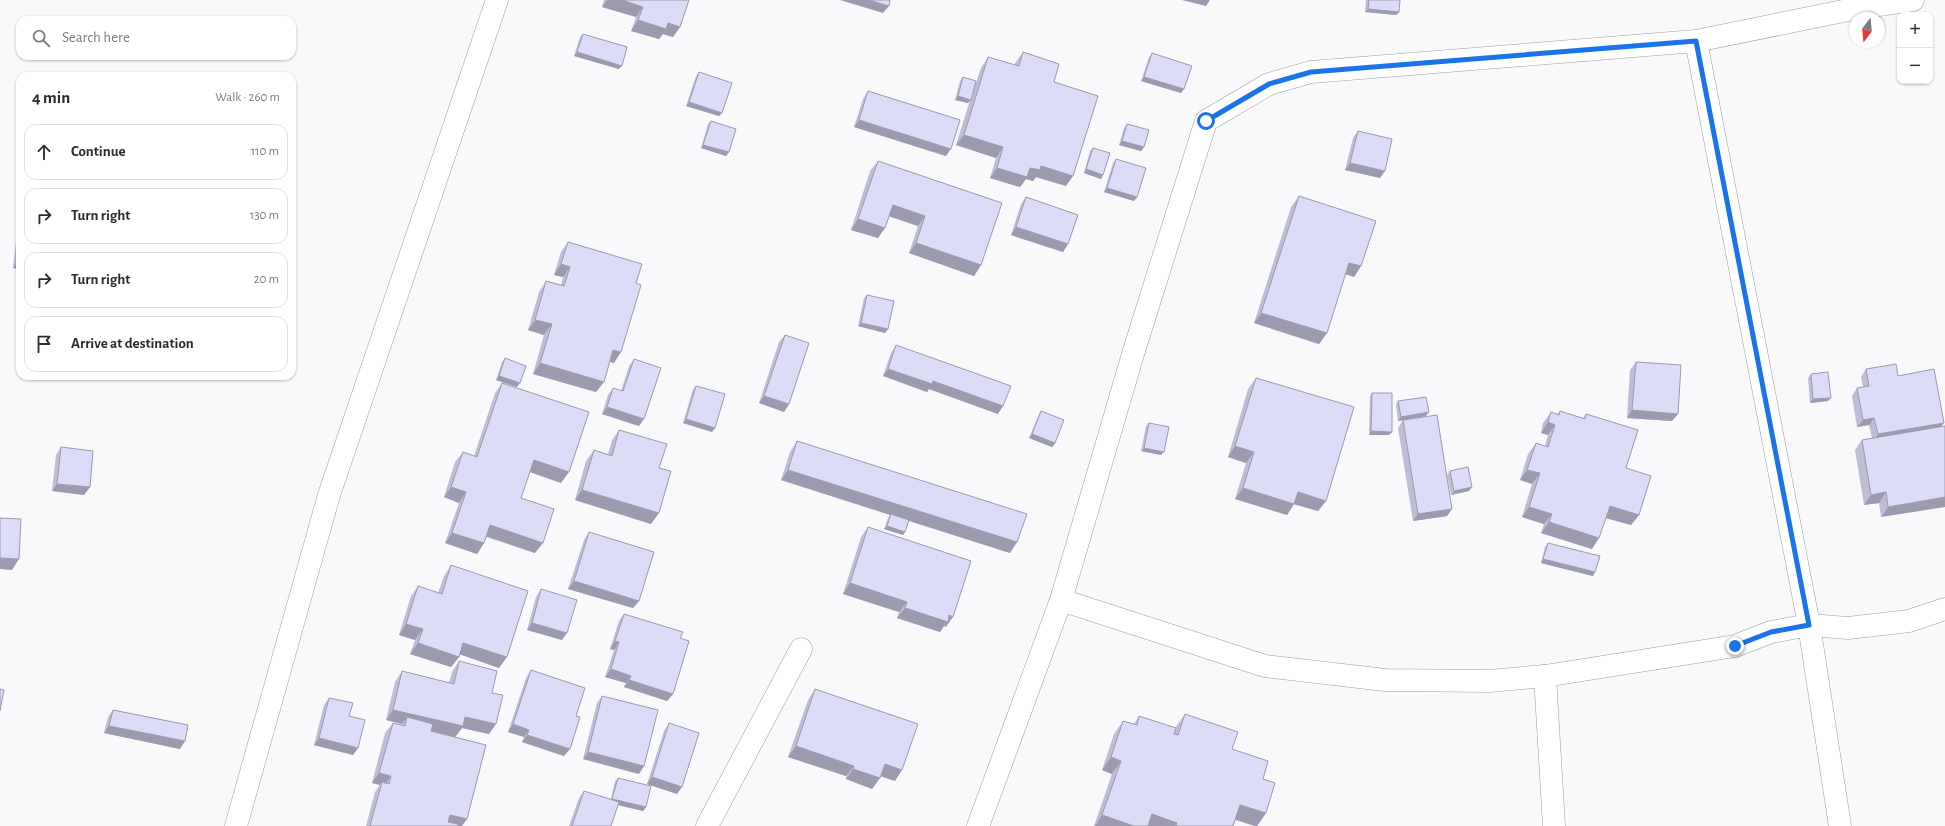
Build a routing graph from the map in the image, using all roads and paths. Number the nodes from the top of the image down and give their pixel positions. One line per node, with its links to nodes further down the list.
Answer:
1 (498, 0): 9 (street)
2 (1913, 0): 3 (street)
3 (1696, 41): 4 (street); 6 (street)
4 (1061, 600): 8 (street); 11 (street)
5 (1945, 609): 6 (street)
6 (1809, 625): 8 (street); 13 (street)
7 (801, 649): 10 (street)
8 (1545, 676): 12 (street)
9 (236, 826)
10 (707, 826)
11 (978, 826)
12 (1554, 826)
13 (1840, 826)

